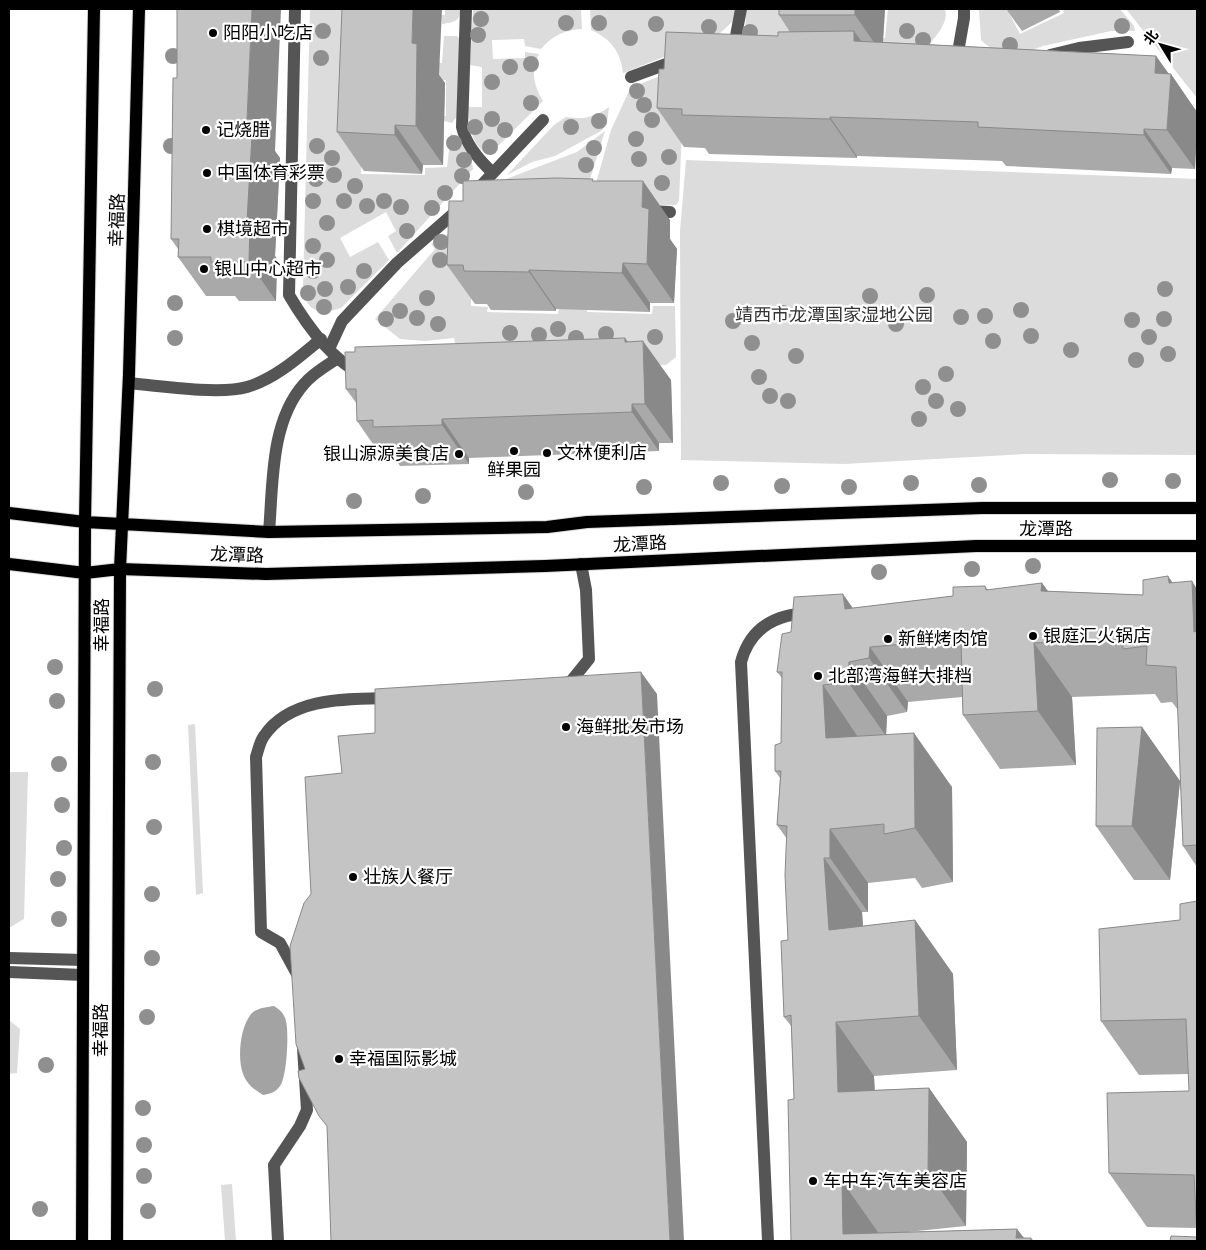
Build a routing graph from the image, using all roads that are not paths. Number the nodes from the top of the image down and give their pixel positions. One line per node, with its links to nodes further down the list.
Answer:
1 (94, 9): 24 (main road, 幸福路)
2 (139, 9): 21 (main road, 幸福路)
3 (295, 9): 19 (street)
4 (466, 9): 14 (street)
5 (741, 9): 11 (street)
6 (964, 9): 9 (street)
7 (1128, 42): 10 (street)
8 (694, 53): 12 (street)
9 (942, 60)
10 (1037, 60)
11 (747, 61)
12 (631, 77)
13 (543, 120): 14 (street)
14 (493, 173): 18 (street)
15 (632, 211): 17 (street)
16 (473, 212): 18 (street)
17 (670, 212)
18 (454, 213): 19 (street)
19 (329, 348): 20 (street); 21 (street); 26 (street)
20 (371, 377)
21 (129, 383): 25 (main road, 幸福路)
22 (1197, 508): 26 (main road, 龙潭路)
23 (9, 513): 24 (main road, 龙潭路)
24 (85, 522): 25 (main road, 龙潭路); 31 (main road, 幸福路)
25 (123, 525): 26 (main road, 龙潭路); 30 (main road, 幸福路)
26 (269, 532)
27 (1197, 546): 29 (main road, 龙潭路)
28 (9, 564): 31 (main road, 龙潭路)
29 (582, 564): 30 (main road, 龙潭路); 33 (street)
30 (120, 569): 31 (main road, 龙潭路); 42 (main road, 幸福路)
31 (85, 573): 36 (main road, 幸福路)
32 (826, 613): 44 (street)
33 (552, 690)
34 (401, 698): 39 (street)
35 (9, 958): 36 (street)
36 (83, 960): 38 (main road, 幸福路)
37 (9, 972): 38 (street)
38 (83, 975): 41 (main road, 幸福路)
39 (299, 993)
40 (302, 1032): 43 (street)
41 (82, 1241)
42 (117, 1241)
43 (278, 1241)
44 (768, 1241)

